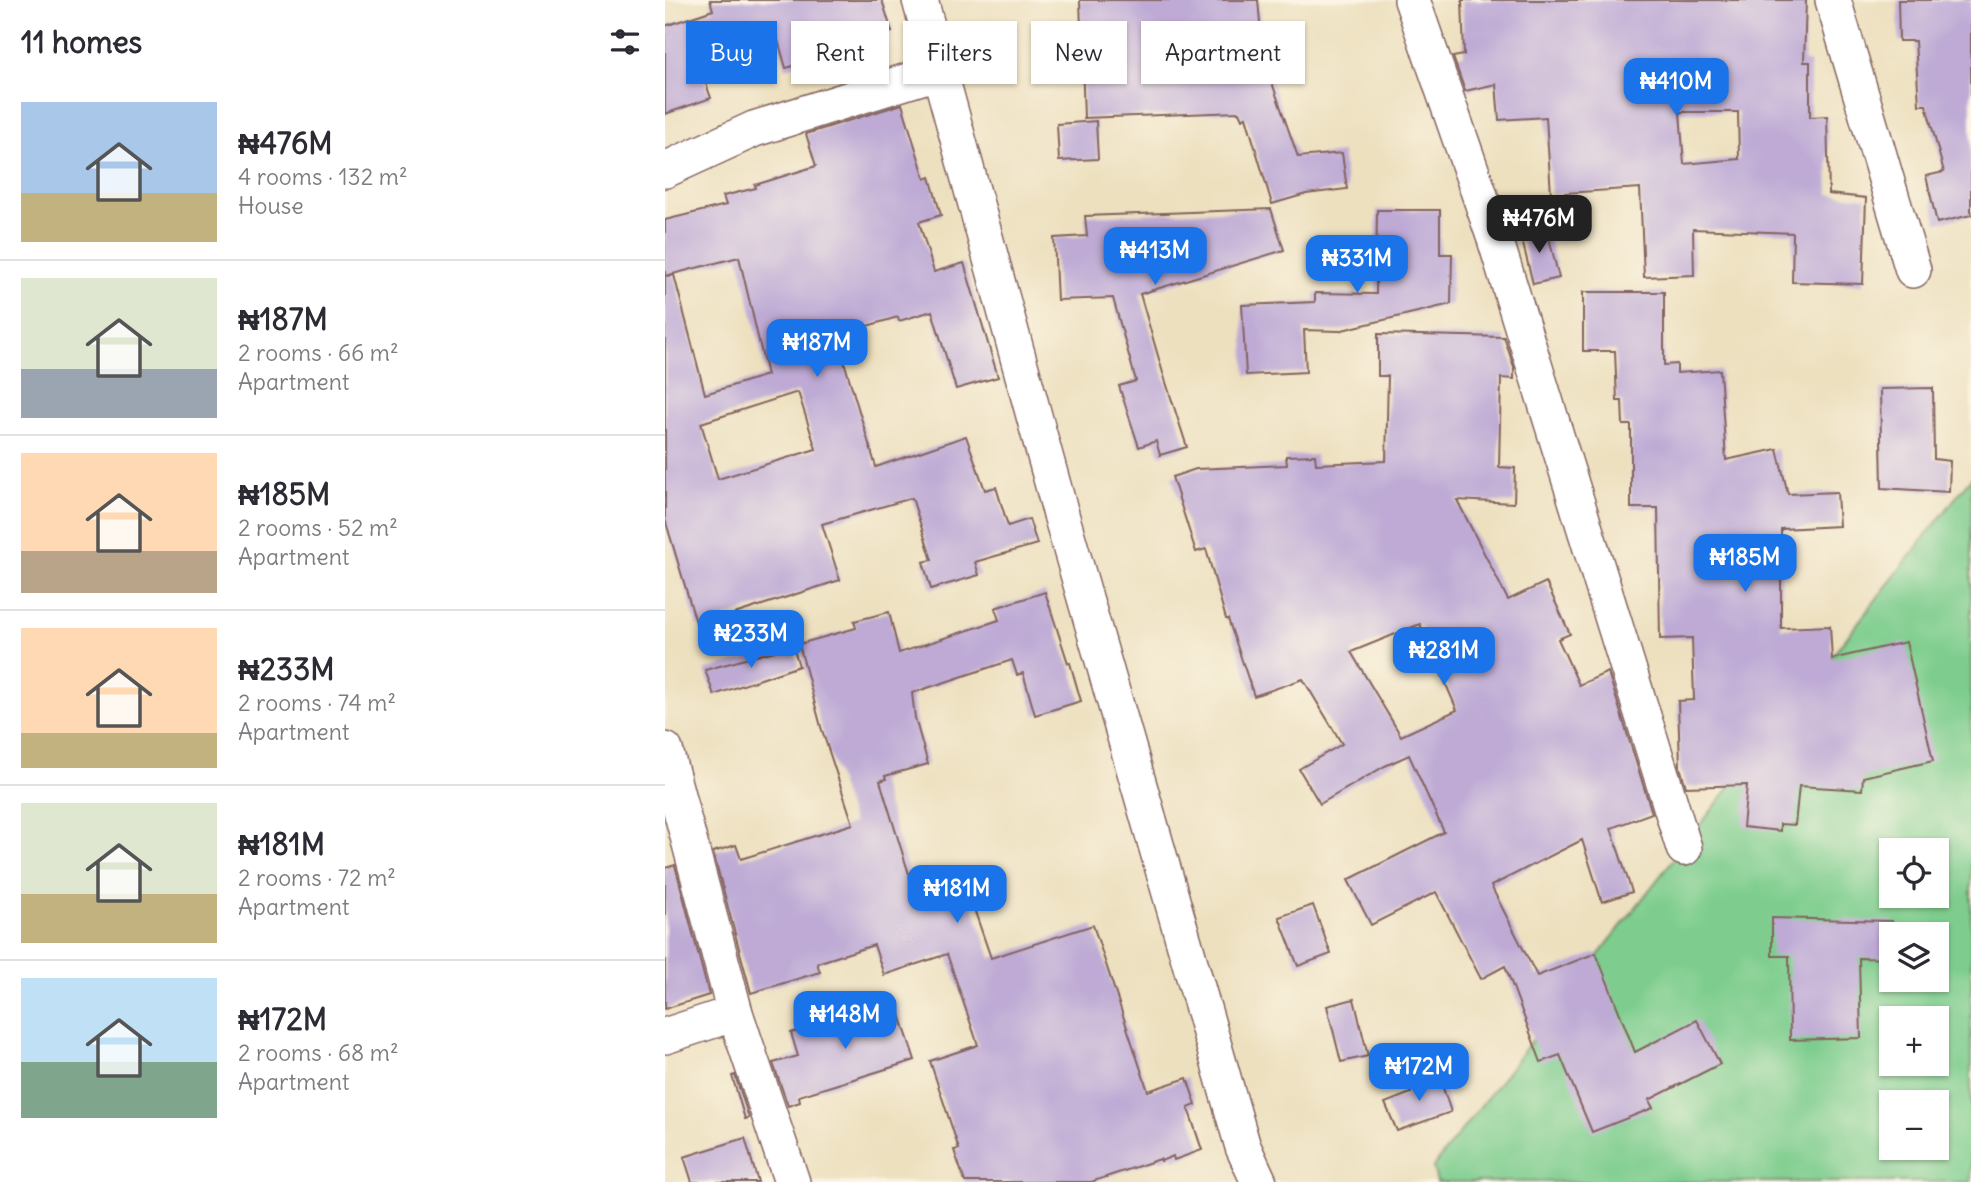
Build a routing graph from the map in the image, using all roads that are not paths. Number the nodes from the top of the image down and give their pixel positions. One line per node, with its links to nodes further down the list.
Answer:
1 (921, 0): 4 (street)
2 (1412, 0): 10 (street)
3 (1833, 0): 8 (street)
4 (927, 21)
5 (903, 83): 7 (street)
6 (944, 84): 14 (street)
7 (665, 170)
8 (1913, 270)
9 (665, 750): 11 (street)
10 (1684, 848)
11 (734, 1013): 12 (street); 13 (street)
12 (665, 1036)
13 (792, 1182)
14 (1259, 1182)

